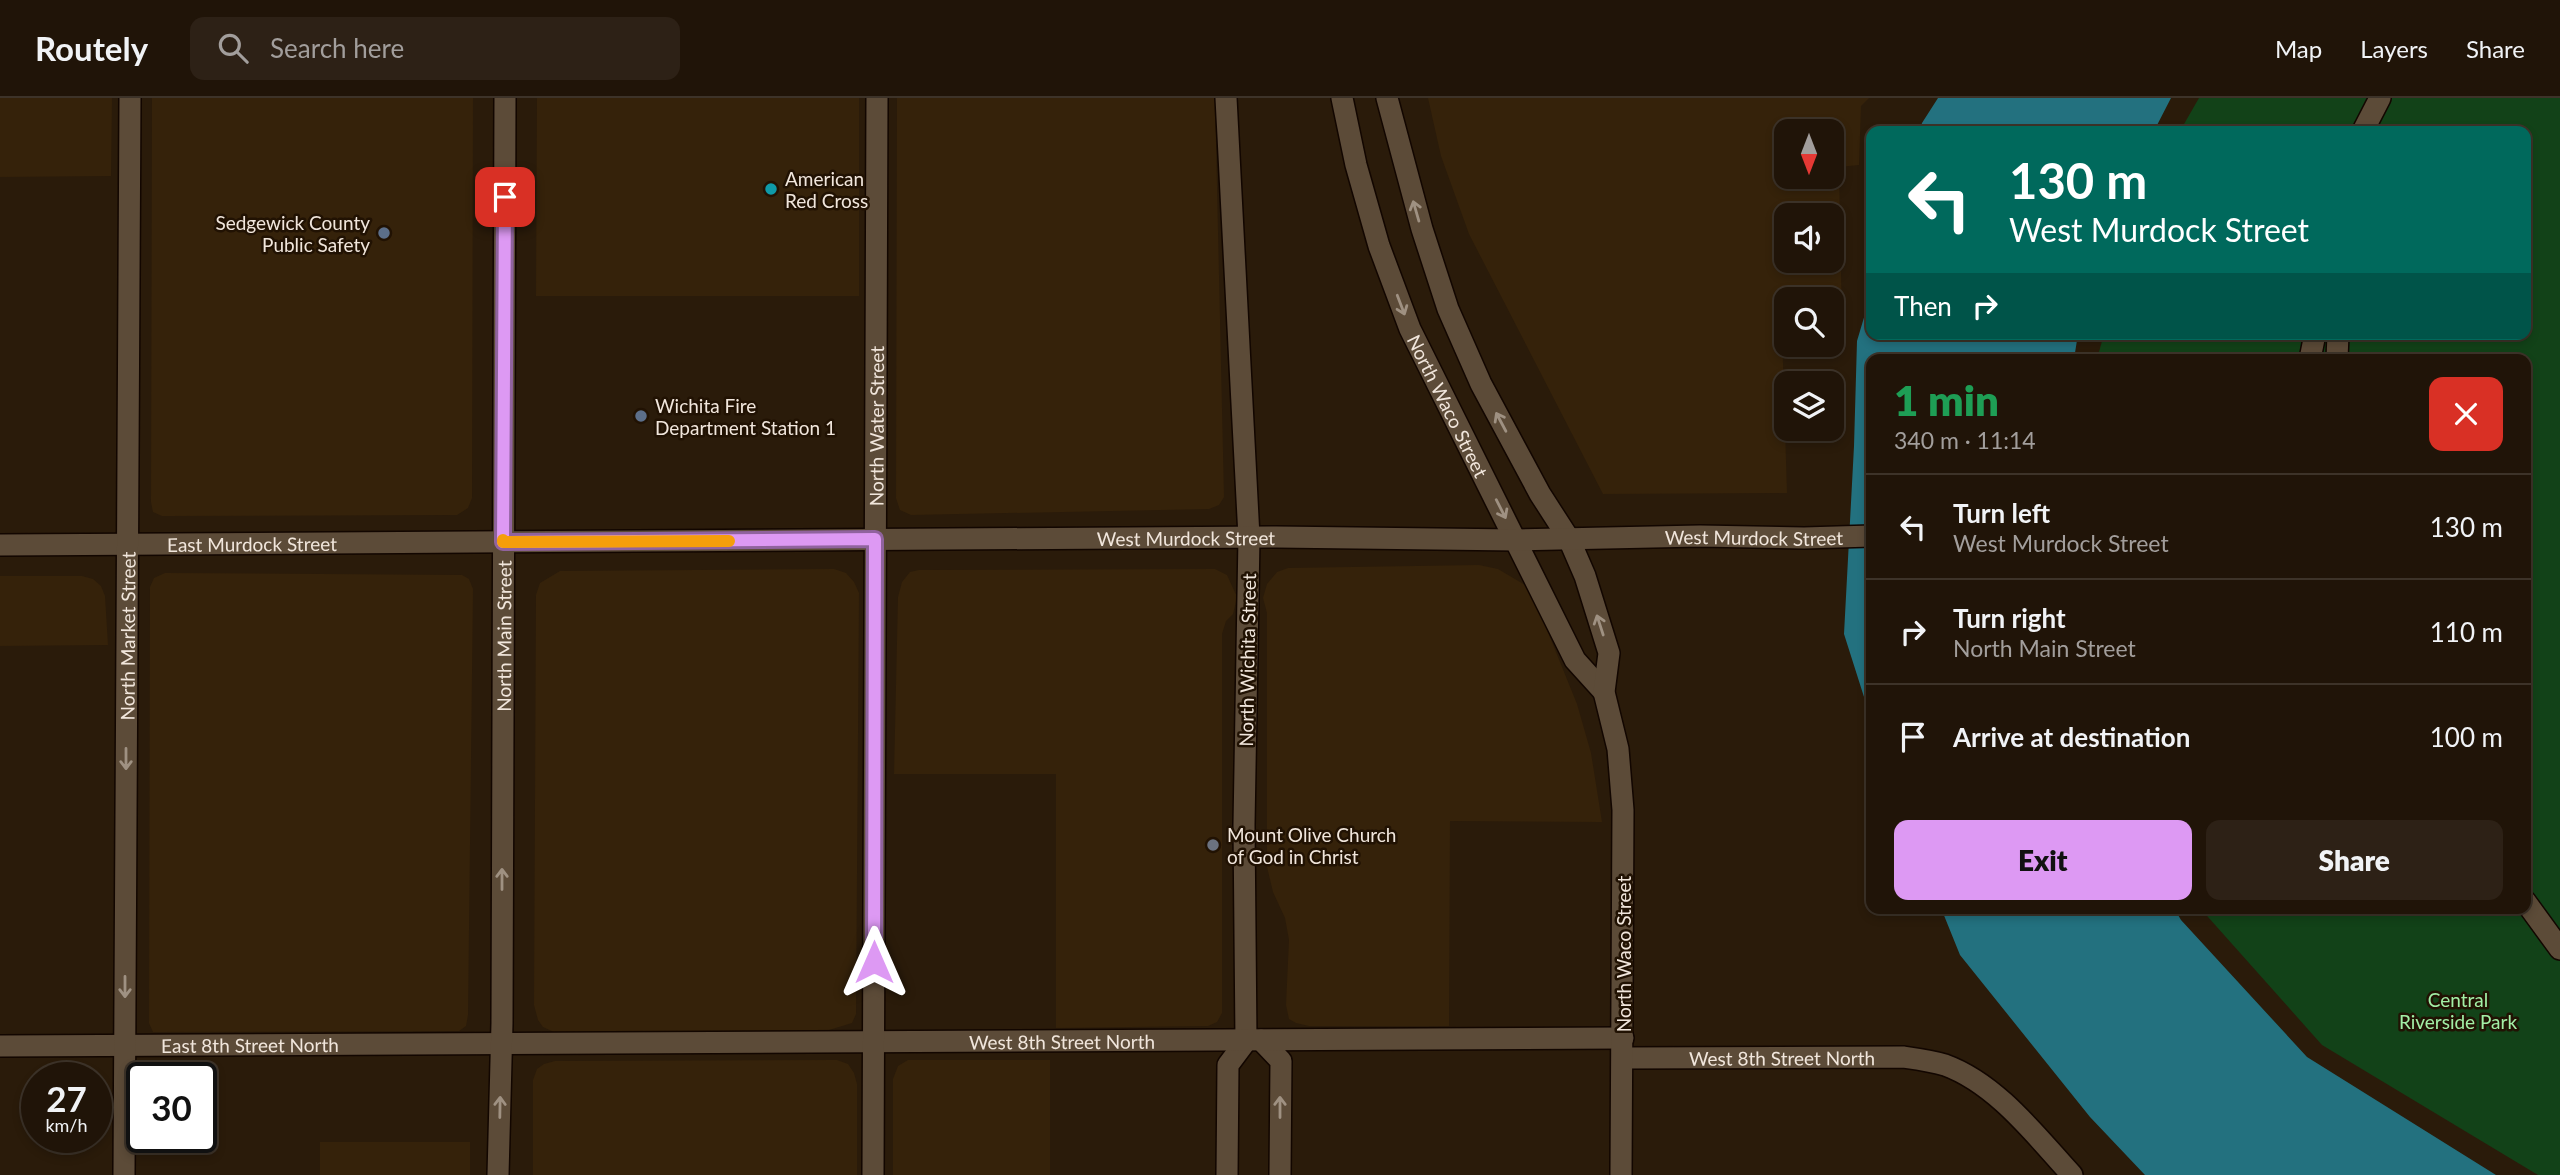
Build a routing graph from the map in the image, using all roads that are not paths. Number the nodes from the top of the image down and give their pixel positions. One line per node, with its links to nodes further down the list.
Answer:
1 (130, 98): 15 (street, North Market Street)
2 (505, 98): 14 (street, North Main Street)
3 (877, 98): 11 (street, North Water Street)
4 (1226, 98): 10 (street, North Wichita Street)
5 (1342, 98): 13 (street, North Waco Street, one-way to 13)
6 (1387, 98): 12 (street, North Waco Street, one-way to 6)
7 (2380, 98): 8 (street)
8 (2366, 126)
9 (1866, 536): 12 (street, West Murdock Street)
10 (1249, 537): 11 (street, West Murdock Street); 13 (street, West Murdock Street); 22 (street, North Wichita Street)
11 (875, 539): 14 (street, West Murdock Street); 21 (street, North Water Street)
12 (1569, 539): 13 (street, West Murdock Street); 17 (street, North Waco Street, one-way to 12)
13 (1516, 540): 17 (street, North Waco Street)
14 (503, 542): 15 (street, East Murdock Street); 20 (street, North Main Street, one-way to 14)
15 (126, 544): 16 (street, East Murdock Street); 23 (street, North Market Street, one-way to 23)
16 (0, 545)
17 (1604, 692): 25 (street, North Waco Street)
18 (2531, 909): 19 (street)
19 (2560, 949)
20 (501, 1041): 21 (street, West 8th Street North); 23 (street, East 8th Street North); 27 (street, North Main Street, one-way to 20)
21 (873, 1041): 22 (street, West 8th Street North); 28 (street, North Water Street)
22 (1254, 1041): 25 (street, West 8th Street North); 29 (street); 30 (street, one-way to 22)
23 (125, 1045): 24 (street, East 8th Street North); 26 (street, North Market Street)
24 (0, 1046)
25 (1623, 1048): 31 (street, North Waco Street); 32 (street, West 8th Street North)
26 (124, 1175)
27 (498, 1175)
28 (873, 1175)
29 (1227, 1175)
30 (1280, 1175)
31 (1621, 1175)
32 (2072, 1175)

